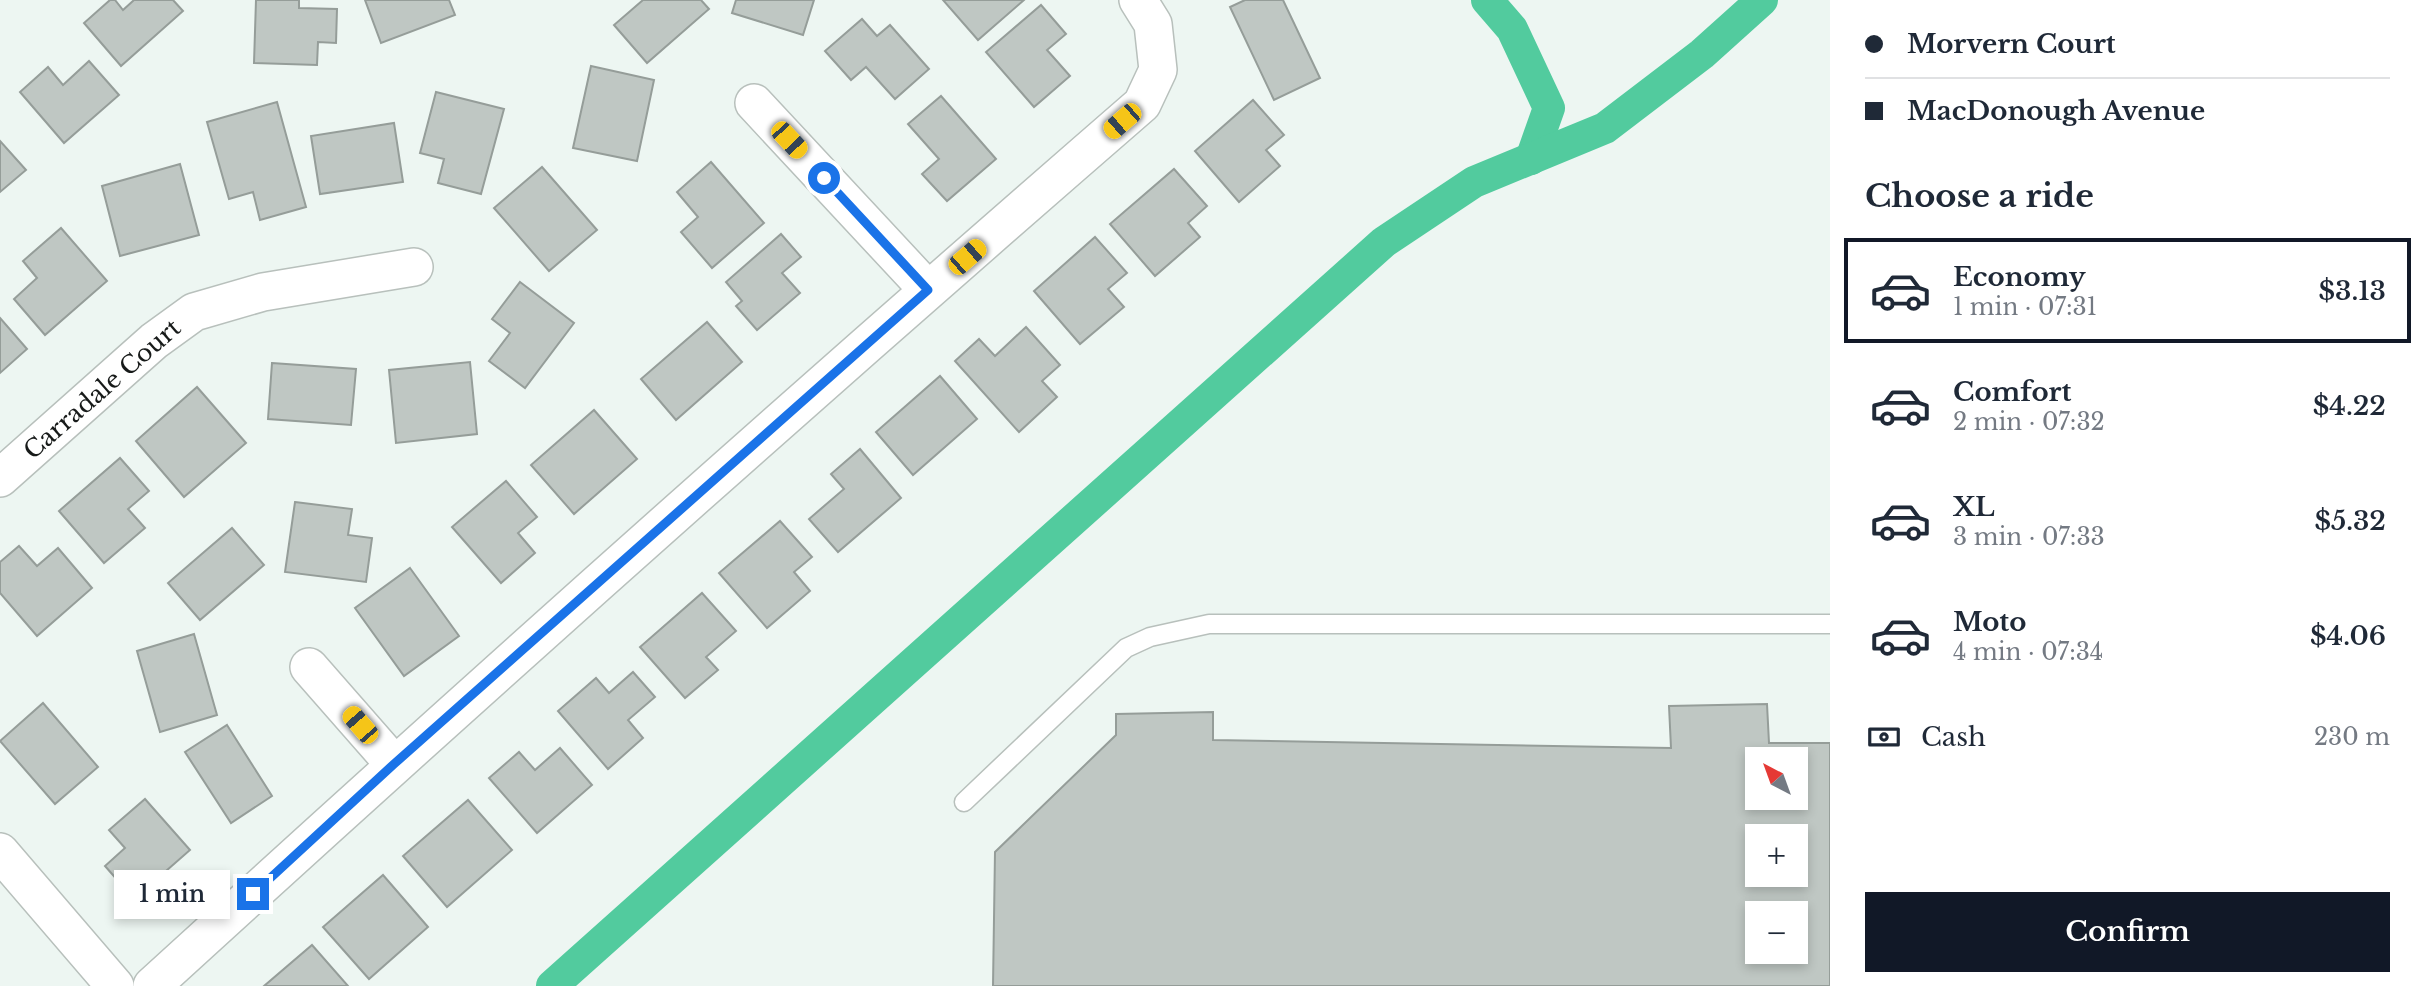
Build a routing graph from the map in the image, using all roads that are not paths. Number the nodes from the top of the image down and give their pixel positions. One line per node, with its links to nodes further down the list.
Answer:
1 (1138, 0): 4 (street)
2 (754, 103): 4 (street)
3 (414, 267): 5 (street, Carradale Court)
4 (928, 290): 8 (street)
5 (0, 478)
6 (1830, 624): 9 (lane)
7 (309, 667): 8 (street)
8 (394, 764): 12 (street)
9 (964, 802)
10 (0, 852): 11 (street)
11 (115, 986)
12 (152, 986)

